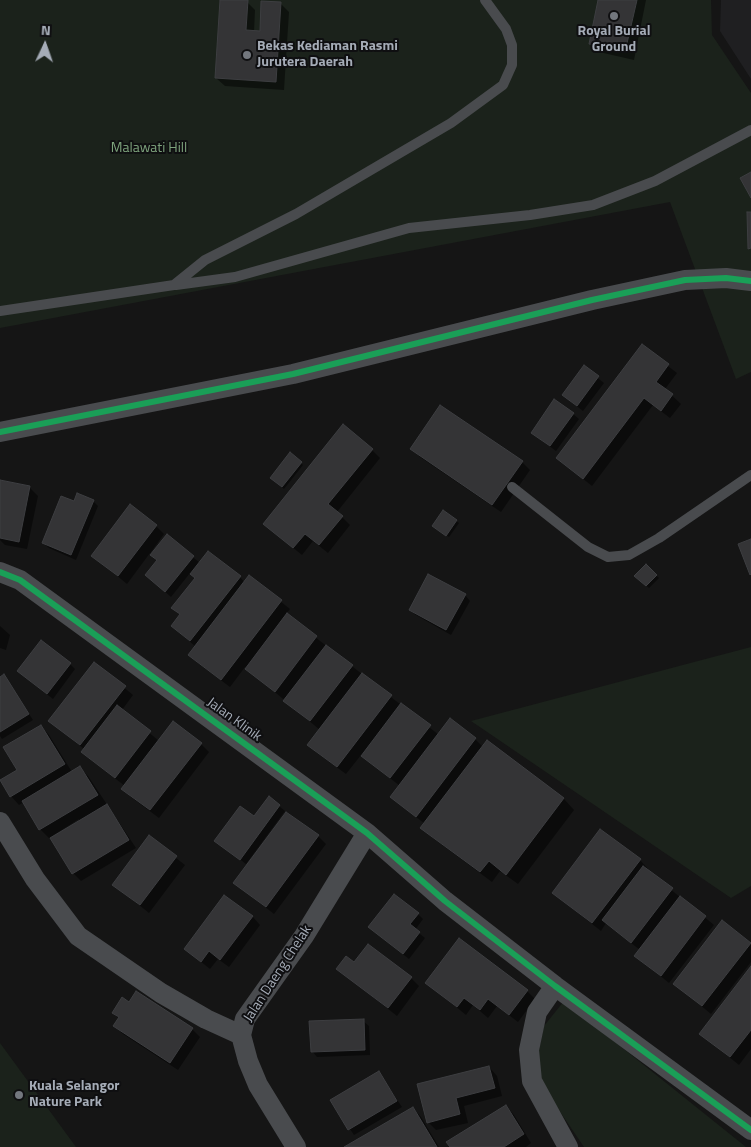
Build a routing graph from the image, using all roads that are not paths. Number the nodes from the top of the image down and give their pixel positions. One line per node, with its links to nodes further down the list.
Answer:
1 (485, 0): 4 (lane)
2 (748, 133): 4 (lane)
3 (751, 281): 6 (street)
4 (174, 285): 5 (lane)
5 (0, 311)
6 (0, 432)
7 (751, 475): 8 (lane)
8 (512, 487)
9 (0, 572): 11 (street, Jalan Klinik)
10 (0, 822): 13 (street)
11 (368, 834): 12 (street, Jalan Klinik); 13 (street, Jalan Daeng Chelak)
12 (554, 986): 14 (street, Jalan Klinik); 16 (street)
13 (242, 1035): 15 (street, Jalan Daeng Chelak)
14 (751, 1130)
15 (296, 1147)
16 (568, 1147)

